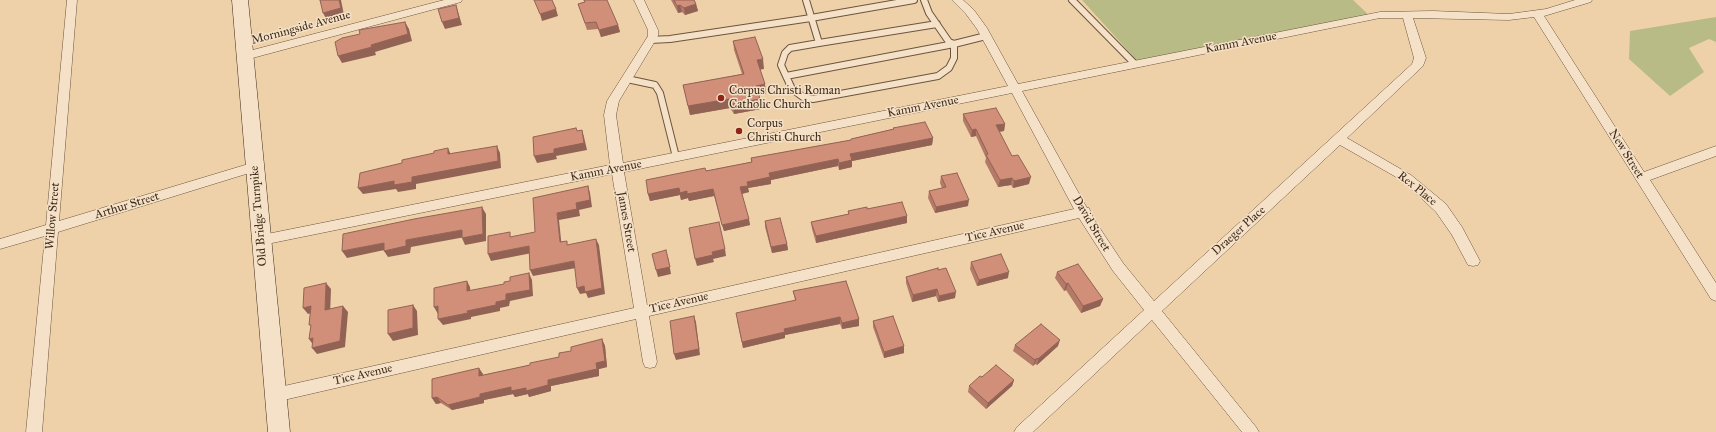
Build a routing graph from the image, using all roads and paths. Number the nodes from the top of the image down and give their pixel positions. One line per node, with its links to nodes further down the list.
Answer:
1 (72, 0): 31 (street, Willow Street)
2 (240, 0): 19 (street, Old Bridge Turnpike)
3 (457, 0): 19 (street, Morningside Avenue)
4 (639, 0): 16 (street)
5 (806, 0): 13 (lane)
6 (914, 0): 13 (lane)
7 (924, 0): 14 (lane)
8 (957, 0): 15 (street, David Street)
9 (1072, 0): 20 (lane)
10 (1587, 0): 11 (street, Kamm Avenue)
11 (1537, 13): 12 (street, Kamm Avenue); 29 (street, New Street)
12 (1407, 15): 20 (street, Kamm Avenue); 24 (street, Draeger Place)
13 (811, 18): 16 (lane); 17 (lane)
14 (937, 24): 17 (lane); 18 (lane)
15 (986, 36): 18 (lane); 23 (street, David Street)
16 (650, 40): 22 (street, James Street)
17 (819, 43): 21 (lane)
18 (954, 44): 21 (lane); 21 (lane)
19 (245, 56): 27 (street, Old Bridge Turnpike)
20 (1135, 64): 23 (street, Kamm Avenue)
21 (786, 76)
22 (627, 79): 26 (lane); 28 (street, James Street)
23 (1015, 89): 26 (street, Kamm Avenue); 30 (street, David Street)
24 (1340, 139): 34 (street, Rex Place); 36 (street, Draeger Place)
25 (1716, 151): 29 (street)
26 (676, 156): 28 (street, Kamm Avenue)
27 (255, 167): 31 (street, Arthur Street); 32 (street, Old Bridge Turnpike)
28 (617, 168): 32 (street, Kamm Avenue); 37 (street, James Street)
29 (1641, 178): 35 (street, New Street)
30 (1084, 212): 36 (street, David Street); 37 (street, Tice Avenue)
31 (52, 228): 33 (street, Arthur Street); 40 (street, Willow Street)
32 (262, 240): 39 (street, Old Bridge Turnpike)
33 (0, 244)
34 (1473, 261)
35 (1716, 295)
36 (1153, 310): 42 (street, Draeger Place); 43 (street, David Street)
37 (642, 312): 38 (street, James Street); 39 (street, Tice Avenue)
38 (650, 362)
39 (275, 395): 41 (street, Old Bridge Turnpike)
40 (34, 432)
41 (278, 432)
42 (1022, 432)
43 (1250, 432)

